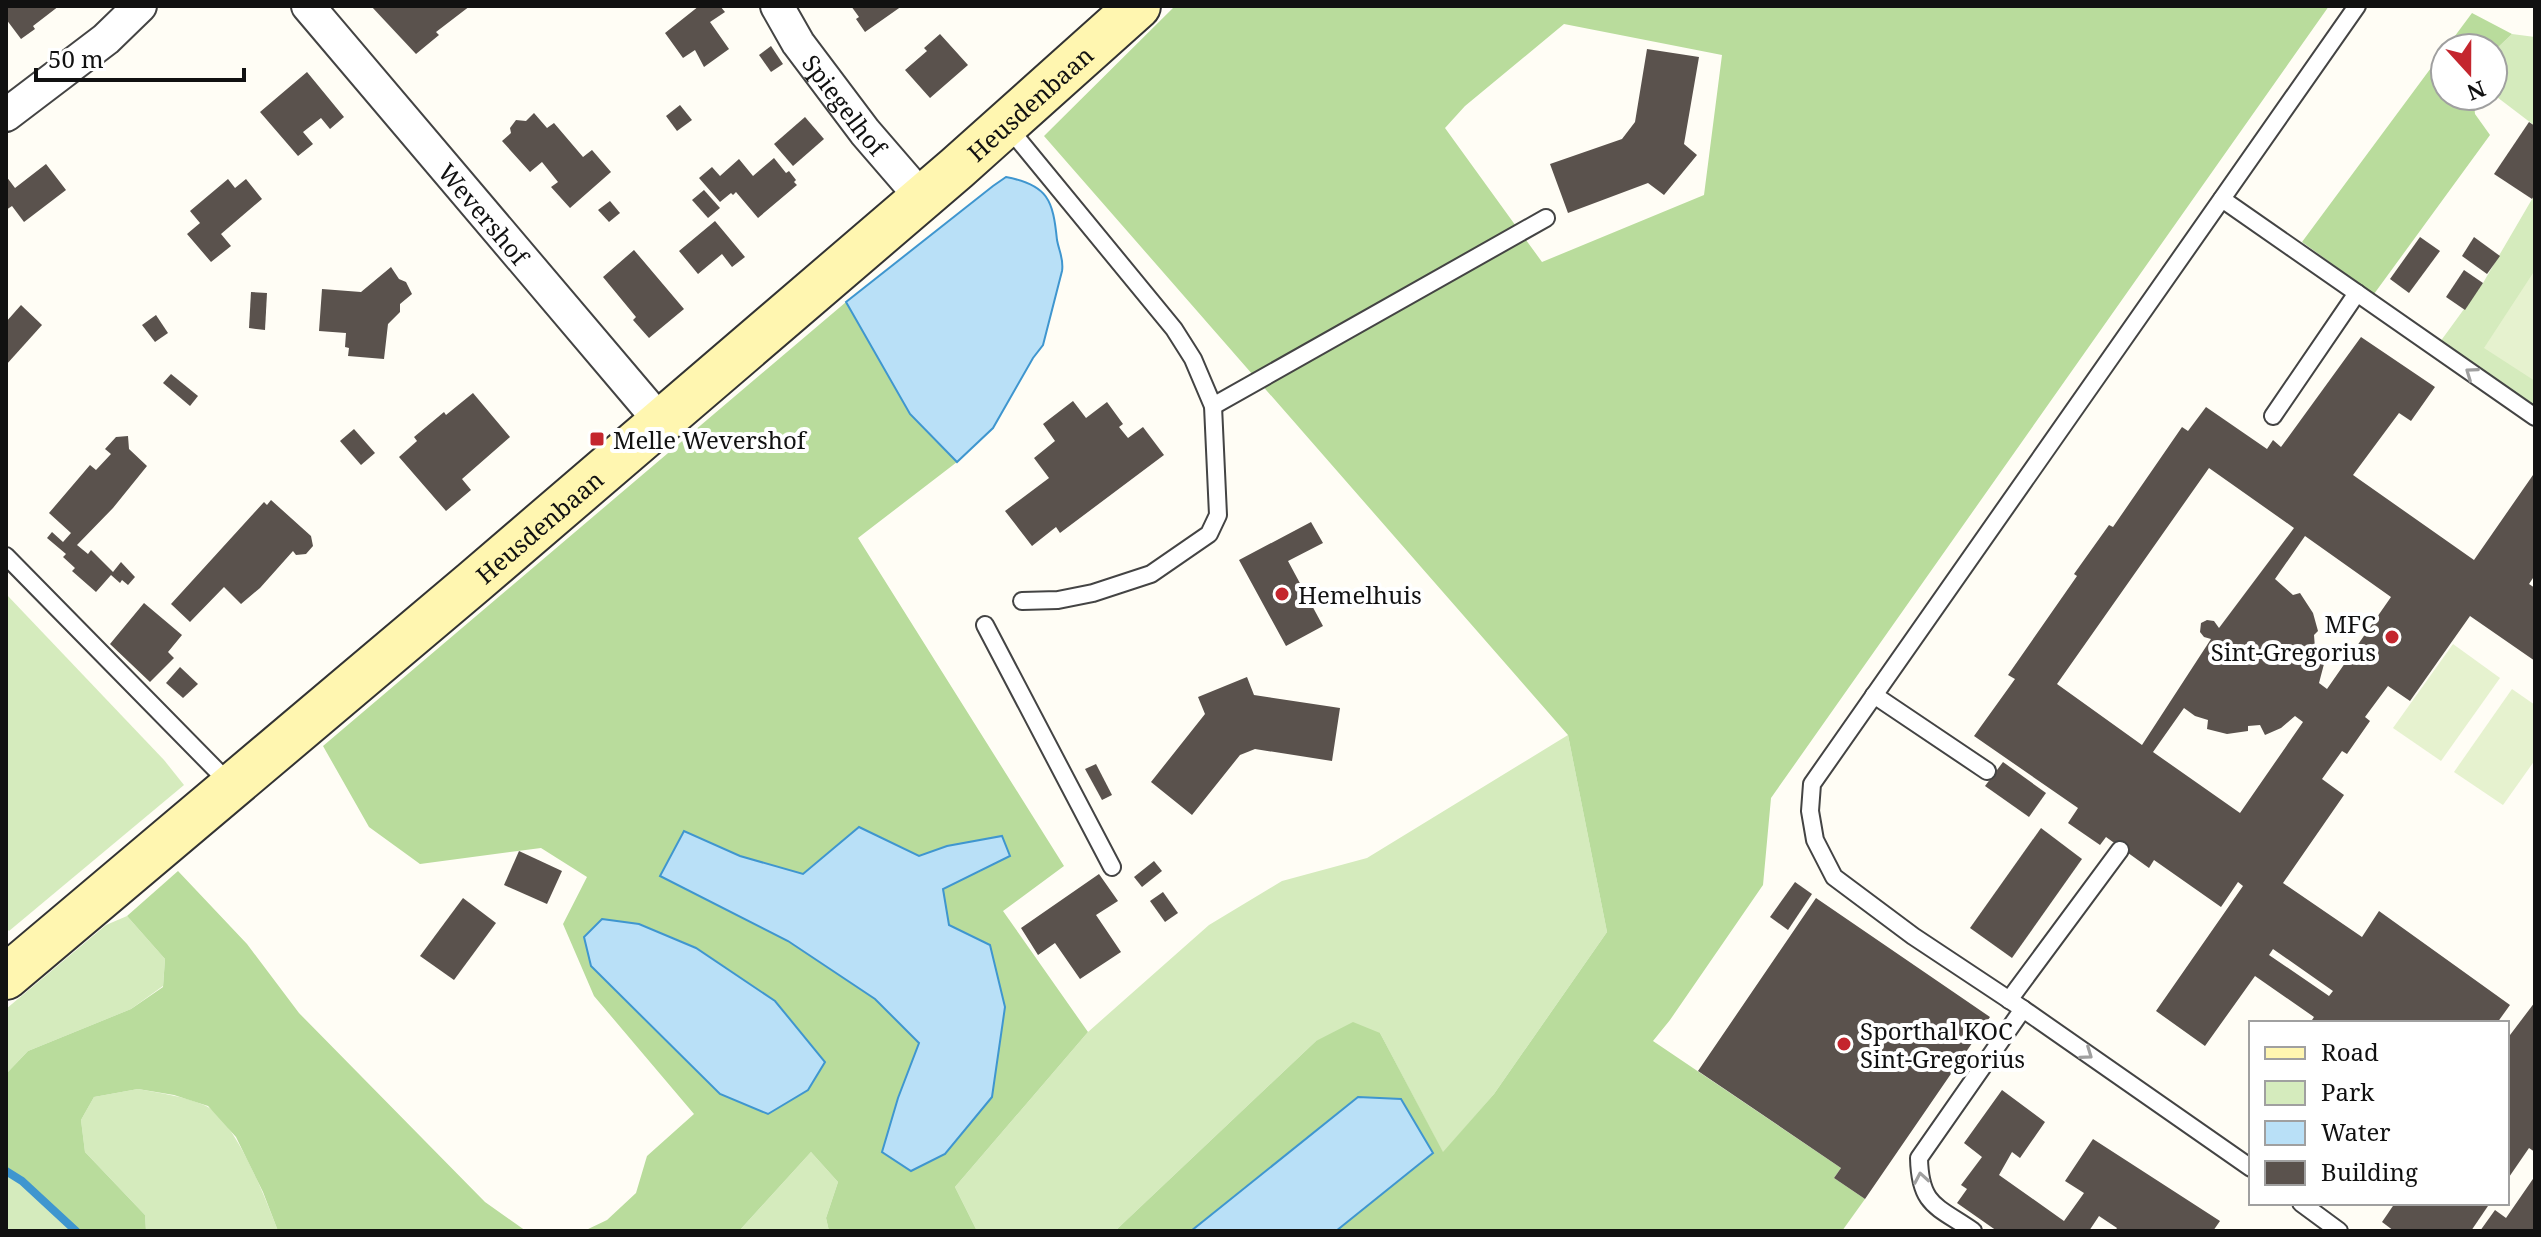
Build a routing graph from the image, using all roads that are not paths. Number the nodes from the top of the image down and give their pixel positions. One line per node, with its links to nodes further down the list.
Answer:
1 (140, 6): 6 (street)
2 (308, 6): 15 (street, Wevershof)
3 (777, 6): 8 (street, Spiegelhof)
4 (1138, 6): 7 (main road, Heusdenbaan)
5 (2357, 6): 9 (lane)
6 (6, 115)
7 (1007, 126): 8 (main road, Heusdenbaan); 12 (lane)
8 (922, 198): 15 (main road, Heusdenbaan)
9 (2222, 199): 11 (lane); 19 (lane)
10 (1546, 218): 12 (lane)
11 (2357, 293): 13 (lane); 14 (lane, one-way to 11)
12 (1213, 406): 17 (lane)
13 (2273, 416)
14 (2535, 417)
15 (660, 421): 21 (main road, Heusdenbaan)
16 (6, 556): 21 (lane)
17 (1022, 601)
18 (985, 625): 23 (lane)
19 (1874, 695): 20 (lane); 25 (lane)
20 (1987, 771)
21 (233, 786): 24 (main road, Heusdenbaan)
22 (2120, 850): 25 (lane)
23 (1112, 867)
24 (6, 977)
25 (2016, 1005): 26 (lane, one-way to 26); 28 (lane, one-way to 25)
26 (2249, 1167)
27 (2304, 1205): 29 (lane)
28 (1973, 1231)
29 (2339, 1231)

